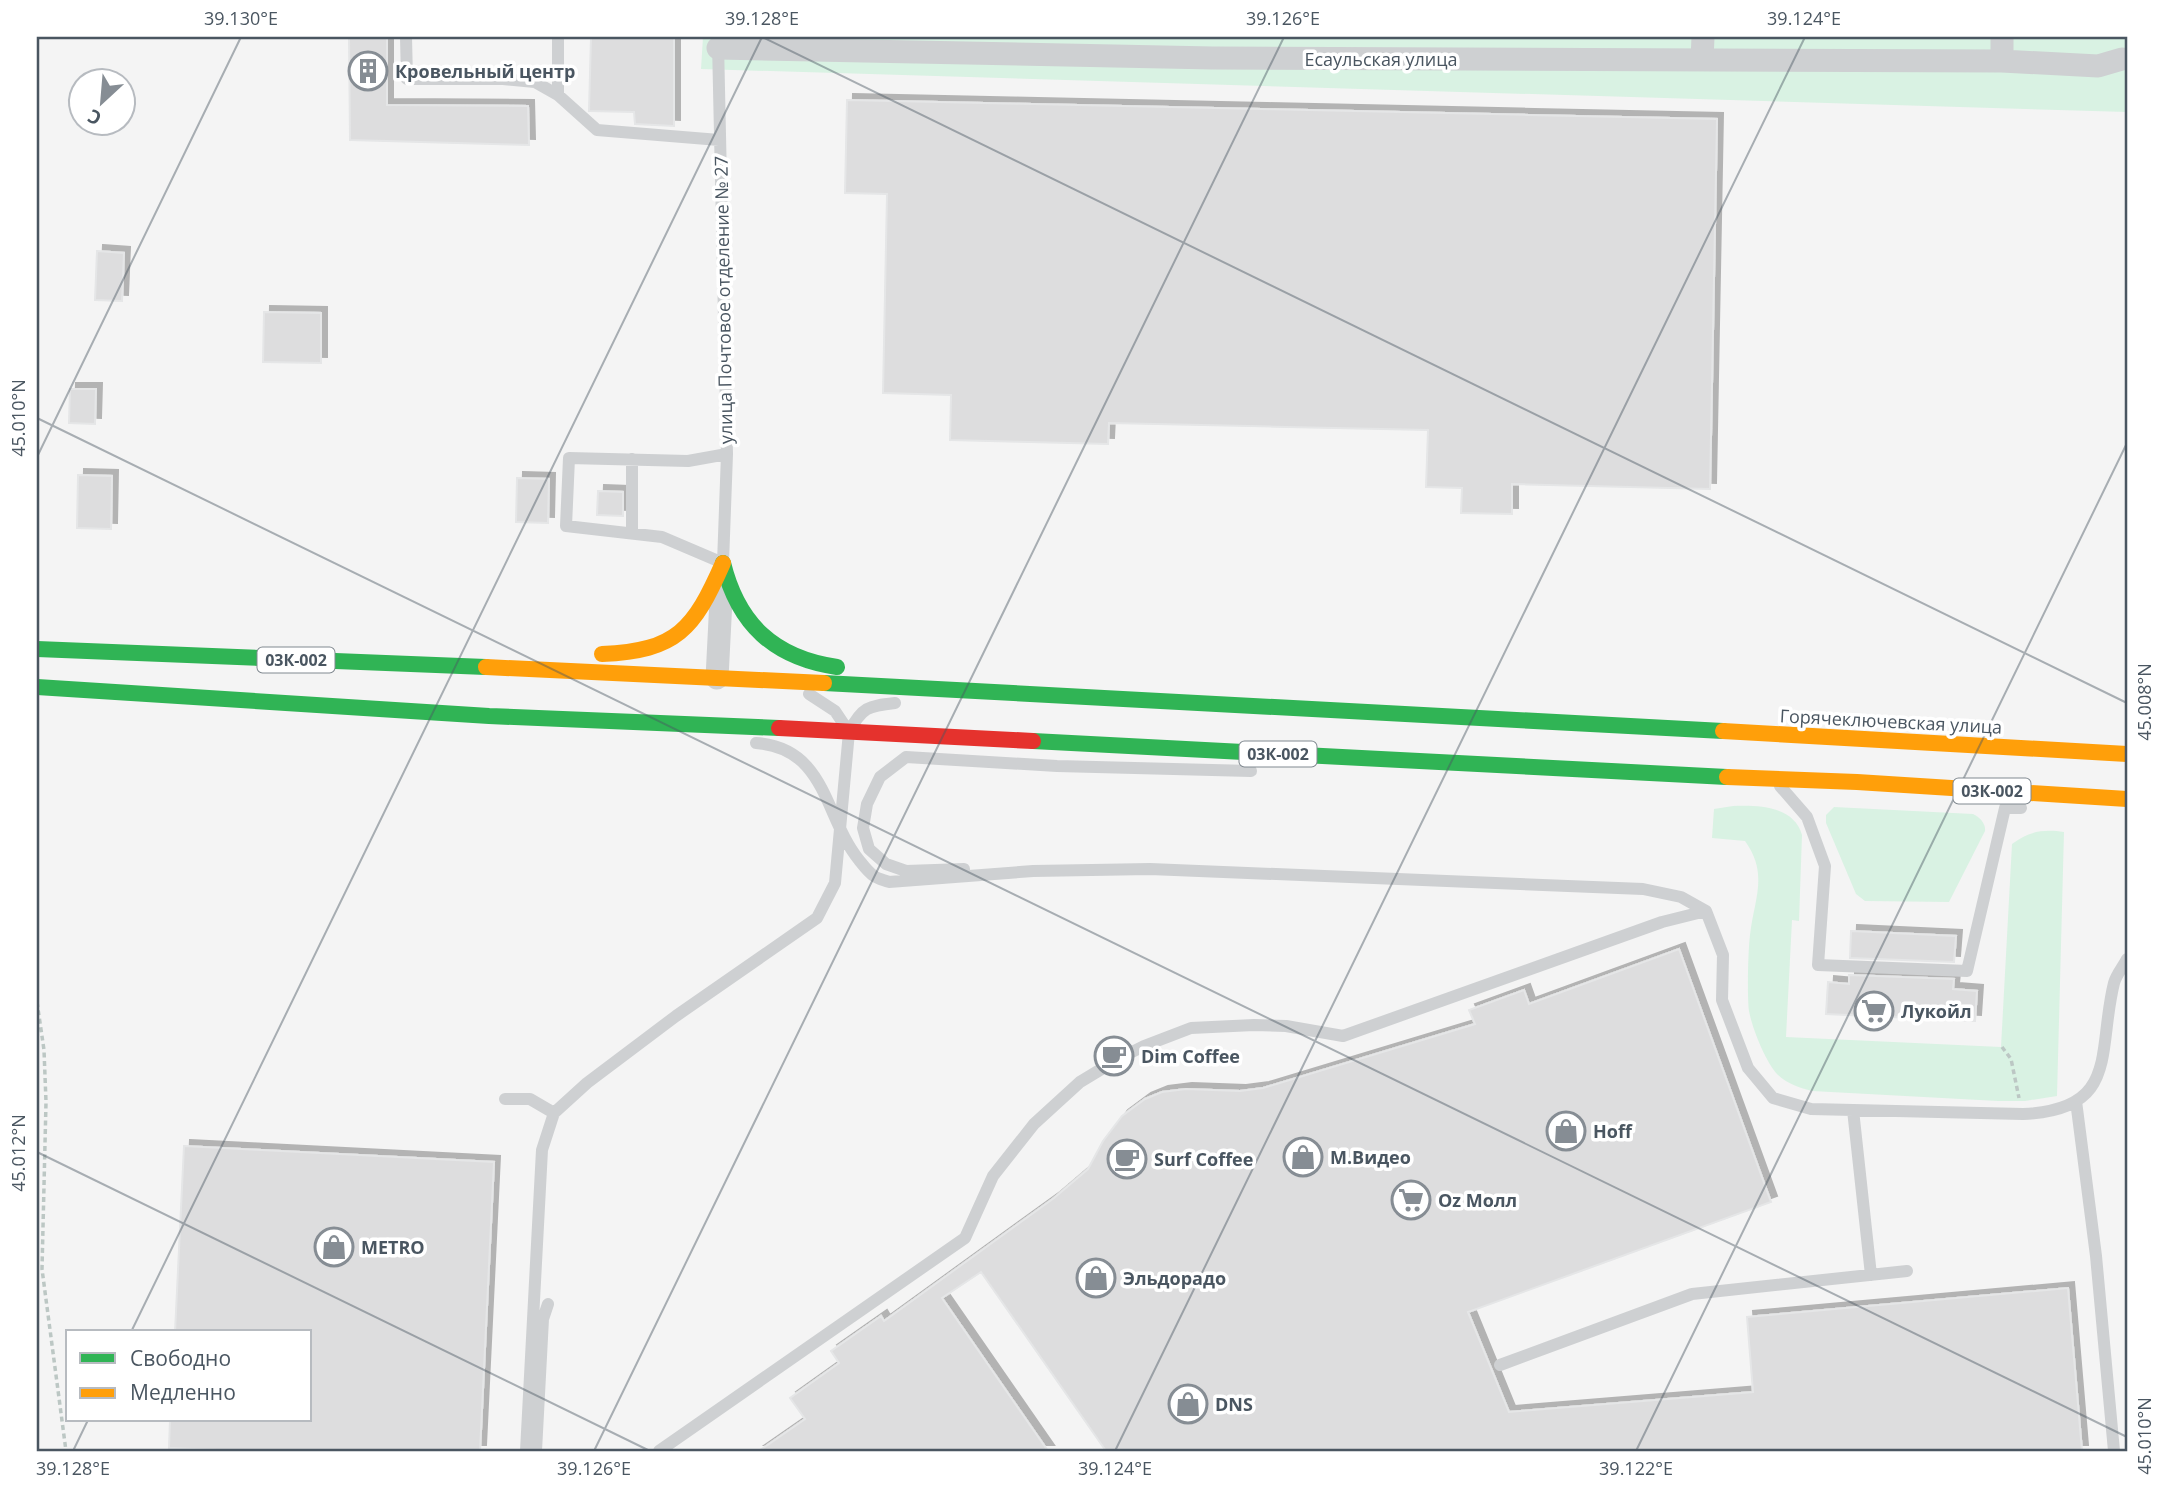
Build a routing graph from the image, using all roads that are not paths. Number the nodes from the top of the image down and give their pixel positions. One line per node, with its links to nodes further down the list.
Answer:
1 (406, 37): 10 (lane)
2 (558, 37): 10 (lane)
3 (1703, 37): 8 (street)
4 (2003, 37): 9 (street)
5 (719, 42): 6 (street, Есаульская улица); 11 (lane, улица Почтовое отделение № 27)
6 (1215, 47): 8 (street, Есаульская улица)
7 (2124, 58): 9 (street, Есаульская улица)
8 (1702, 60): 9 (street, Есаульская улица)
9 (2002, 61)
10 (558, 95): 11 (lane)
11 (719, 140): 12 (lane, улица Почтовое отделение № 27)
12 (727, 454): 13 (lane); 15 (lane, улица Почтовое отделение № 27)
13 (632, 460): 14 (lane); 14 (lane)
14 (632, 533): 15 (lane)
15 (723, 563): 17 (main road); 18 (main road); 22 (street)
16 (37, 649): 22 (main road, 03К-002)
17 (584, 653)
18 (850, 667)
19 (160, 679): 24 (main road)
20 (781, 681): 22 (main road, 03К-002); 27 (main road, 03К-002); 33 (lane)
21 (37, 687): 24 (main road, 03К-002)
22 (718, 687)
23 (1264, 688): 27 (main road)
24 (91, 690): 25 (main road, 03К-002)
25 (238, 700): 31 (main road, 03К-002); 32 (lane)
26 (911, 703): 33 (lane)
27 (1299, 707): 30 (main road, 03К-002)
28 (752, 712): 31 (main road)
29 (1200, 716): 30 (lane)
30 (1541, 722): 36 (main road, Горячеключевская улица / 03К-002)
31 (790, 729): 33 (main road, 03К-002)
32 (520, 731)
33 (849, 732): 38 (main road, 03К-002); 45 (lane)
34 (747, 743): 45 (lane)
35 (2127, 744): 36 (main road)
36 (2037, 749): 37 (main road, Горячеключевская улица / 03К-002)
37 (2127, 754)
38 (1546, 769): 40 (lane); 41 (main road, 03К-002)
39 (1266, 772): 46 (lane)
40 (1474, 777)
41 (1773, 778): 42 (main road, 03К-002); 43 (lane)
42 (2127, 799): 44 (lane)
43 (2033, 808)
44 (2075, 809)
45 (841, 834): 46 (lane); 52 (lane)
46 (1131, 869): 47 (lane)
47 (1706, 911): 51 (lane); 58 (lane)
48 (2127, 959): 50 (lane)
49 (505, 1099): 52 (lane)
50 (2076, 1101): 51 (lane); 59 (lane)
51 (1853, 1110): 54 (lane)
52 (554, 1114): 55 (lane)
53 (1907, 1271): 54 (lane)
54 (1871, 1275): 56 (lane)
55 (533, 1314): 57 (lane); 57 (lane)
56 (1500, 1365)
57 (529, 1450)
58 (659, 1451)
59 (2114, 1451)

